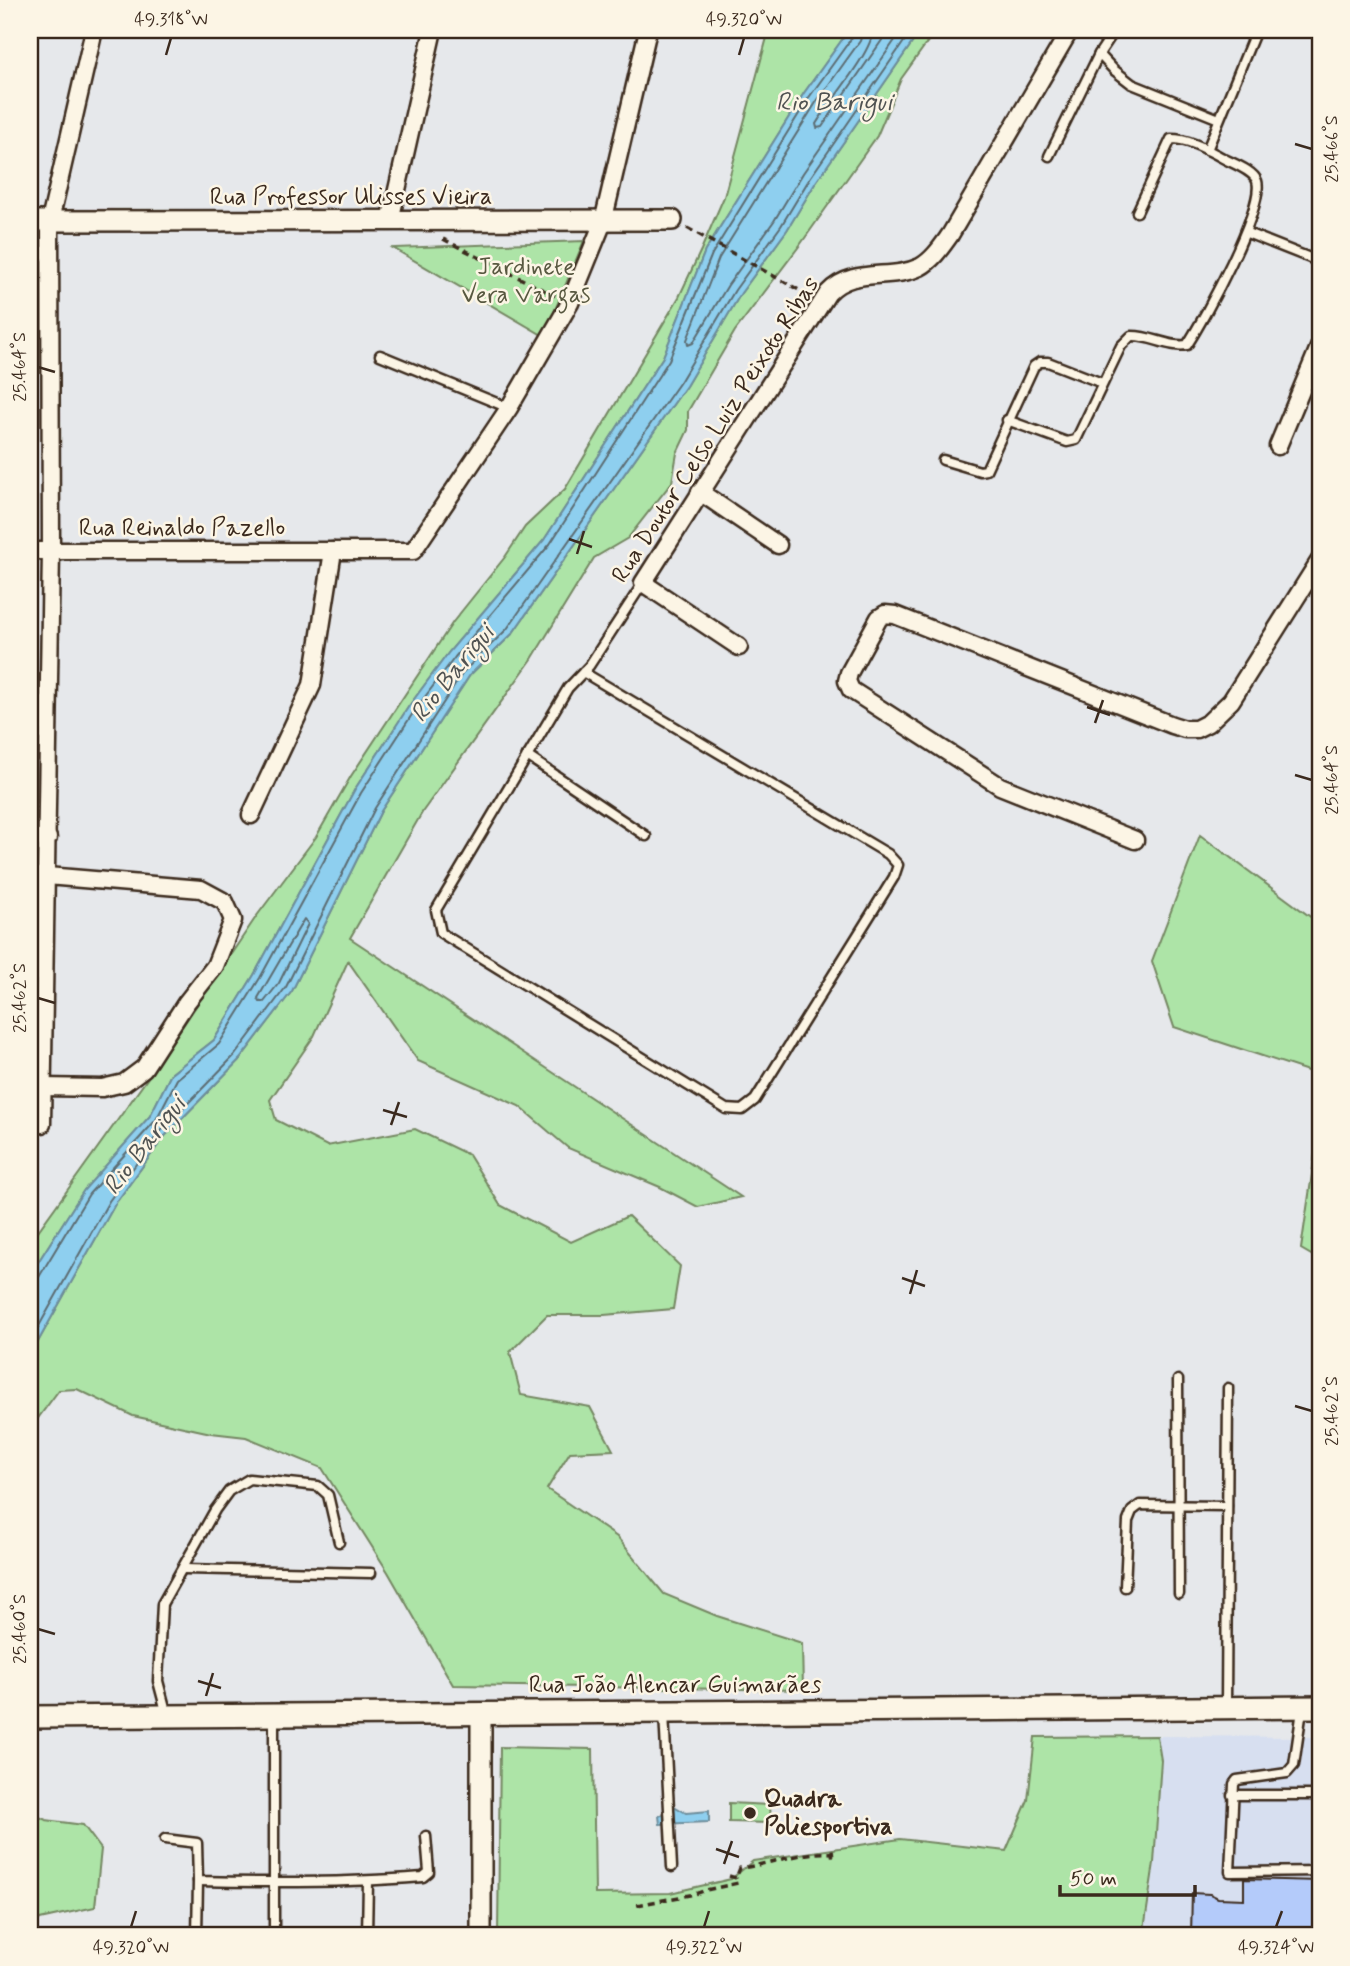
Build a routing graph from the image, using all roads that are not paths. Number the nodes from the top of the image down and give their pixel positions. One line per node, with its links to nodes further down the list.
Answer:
1 (94, 30): 14 (street)
2 (433, 30): 15 (street)
3 (648, 30): 16 (street)
4 (1070, 30): 26 (street, Rua Doutor Celso Luiz Peixoto Ribas)
5 (1115, 30): 7 (lane)
6 (1256, 30): 8 (lane)
7 (1099, 54): 8 (lane); 10 (lane)
8 (1219, 119): 9 (lane)
9 (1207, 149): 11 (lane); 17 (lane)
10 (1049, 156)
11 (1137, 212)
12 (30, 220): 14 (street, Rua Professor Ulisses Vieira)
13 (673, 220): 16 (street, Rua Professor Ulisses Vieira)
14 (50, 221): 15 (street, Rua Professor Ulisses Vieira); 29 (street)
15 (399, 221): 16 (street, Rua Professor Ulisses Vieira)
16 (603, 222): 22 (street)
17 (1247, 233): 18 (lane); 21 (lane)
18 (1320, 262)
19 (1320, 345): 24 (street)
20 (380, 355): 22 (lane)
21 (1102, 383): 23 (lane); 23 (lane)
22 (509, 408): 30 (street, Rua Reinaldo Pazello)
23 (1007, 421): 25 (lane)
24 (1278, 446)
25 (943, 460)
26 (700, 492): 27 (street); 32 (street, Rua Doutor Celso Luiz Peixoto Ribas)
27 (778, 545)
28 (30, 551): 29 (street, Rua Reinaldo Pazello)
29 (51, 551): 30 (street, Rua Reinaldo Pazello); 39 (street)
30 (333, 551): 36 (street)
31 (1320, 560): 40 (street)
32 (643, 583): 33 (street); 34 (lane, Rua Doutor Celso Luiz Peixoto Ribas)
33 (739, 647)
34 (583, 672): 35 (lane, Rua Doutor Celso Luiz Peixoto Ribas); 35 (lane, Rua Doutor Celso Luiz Peixoto Ribas)
35 (527, 756): 37 (lane)
36 (251, 815)
37 (646, 836)
38 (30, 838): 39 (street)
39 (48, 838): 41 (street)
40 (1135, 840)
41 (47, 876): 42 (street); 42 (street)
42 (43, 1087): 43 (street)
43 (36, 1125)
44 (1178, 1380): 46 (lane)
45 (1228, 1388): 47 (lane)
46 (1179, 1504): 47 (lane); 51 (lane); 52 (lane)
47 (1227, 1506): 53 (lane)
48 (339, 1542): 49 (lane)
49 (184, 1569): 50 (lane); 58 (lane)
50 (371, 1573)
51 (1125, 1587)
52 (1179, 1594)
53 (1226, 1707): 54 (main road, Rua João Alencar Guimarães); 55 (main road, Rua João Alencar Guimarães)
54 (1311, 1707): 60 (lane)
55 (664, 1712): 56 (main road, Rua João Alencar Guimarães); 64 (lane)
56 (481, 1713): 57 (main road, Rua João Alencar Guimarães); 72 (street)
57 (274, 1715): 58 (main road, Rua João Alencar Guimarães); 68 (lane)
58 (167, 1716): 59 (main road, Rua João Alencar Guimarães)
59 (30, 1717)
60 (1233, 1795): 61 (lane); 65 (lane)
61 (1320, 1795)
62 (426, 1836): 67 (lane)
63 (165, 1839): 66 (lane)
64 (672, 1867)
65 (1320, 1871)
66 (198, 1881): 68 (lane); 69 (lane)
67 (368, 1881): 68 (lane); 71 (lane)
68 (273, 1883): 70 (lane)
69 (197, 1936)
70 (274, 1936)
71 (367, 1936)
72 (481, 1936)

